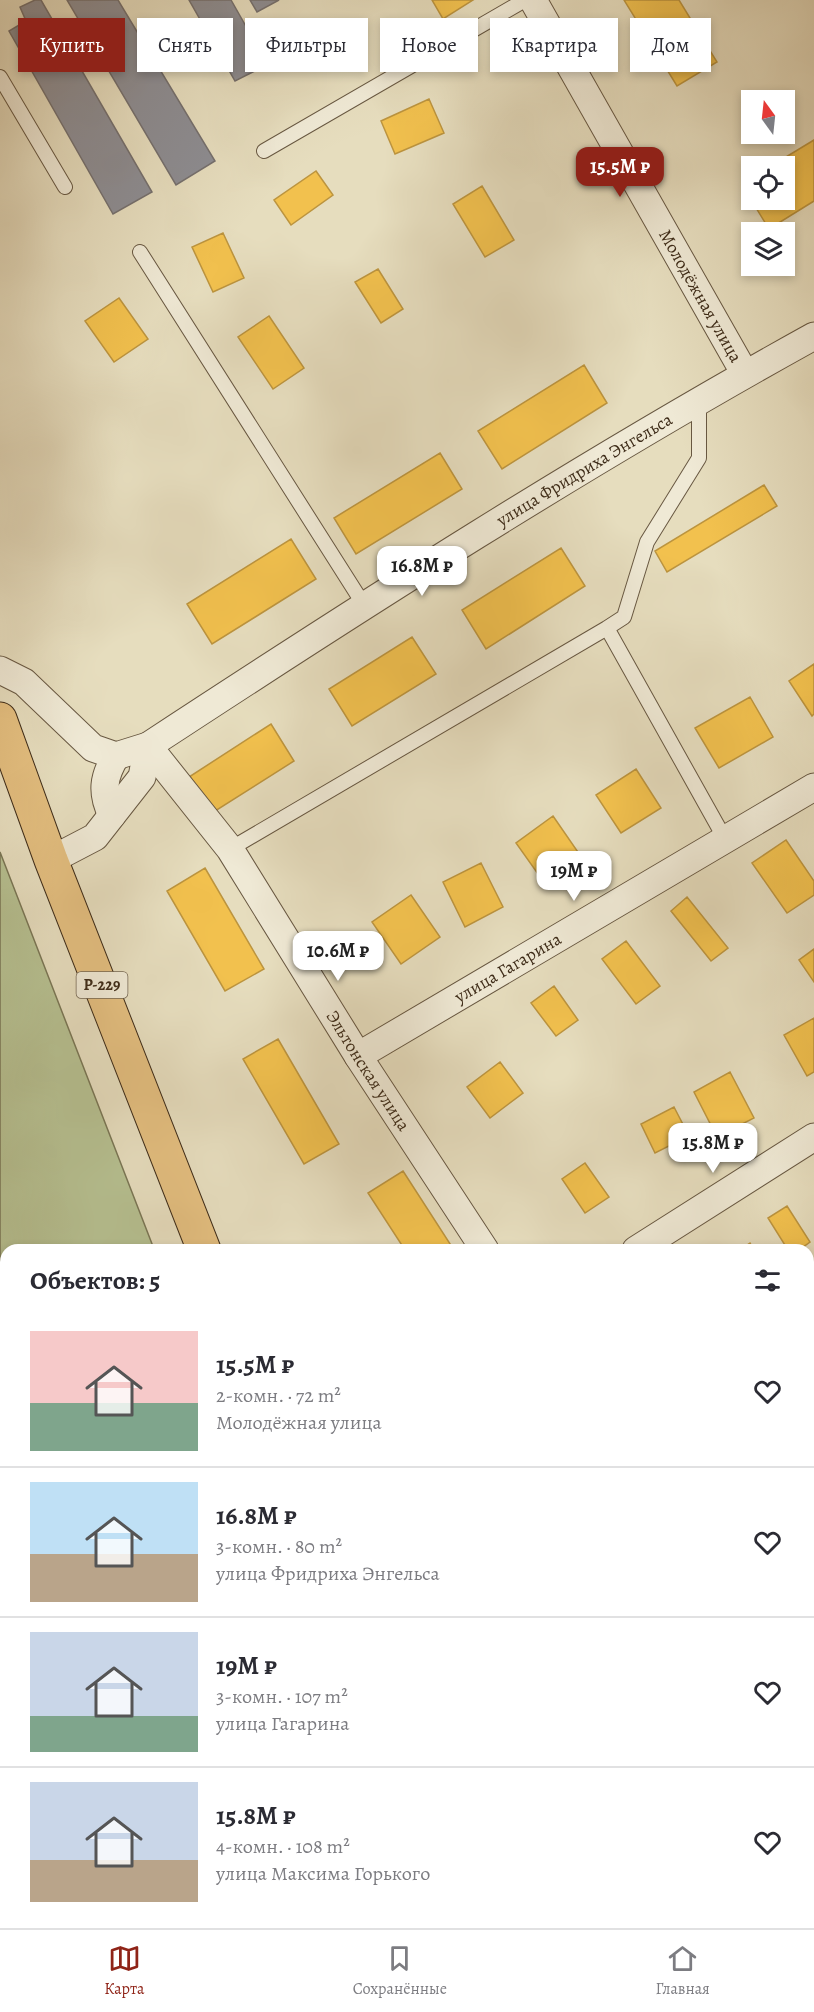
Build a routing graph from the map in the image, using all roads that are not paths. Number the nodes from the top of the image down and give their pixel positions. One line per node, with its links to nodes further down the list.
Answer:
1 (525, 0): 4 (lane)
2 (533, 0): 8 (street, Молодёжная улица)
3 (0, 77): 5 (lane)
4 (264, 151)
5 (64, 187)
6 (140, 252): 10 (lane)
7 (814, 336): 8 (street, улица Фридриха Энгельса)
8 (745, 374): 9 (street, улица Фридриха Энгельса)
9 (699, 403): 10 (street, улица Фридриха Энгельса); 11 (lane)
10 (364, 605): 14 (street, улица Фридриха Энгельса)
11 (606, 628): 18 (lane); 19 (lane)
12 (0, 670): 15 (street)
13 (0, 719): 20 (main road, Р-229)
14 (148, 746): 15 (street, улица Фридриха Энгельса); 17 (street); 19 (street, Эльтонская улица)
15 (116, 756): 17 (street)
16 (812, 793): 18 (street, улица Гагарина)
17 (112, 815): 20 (street)
18 (725, 839): 21 (street, улица Гагарина)
19 (230, 849): 21 (street, Эльтонская улица)
20 (51, 860): 23 (main road, Р-229)
21 (358, 1056): 24 (street, Эльтонская улица)
22 (814, 1137): 25 (street)
23 (202, 1244)
24 (481, 1244)
25 (645, 1244)

